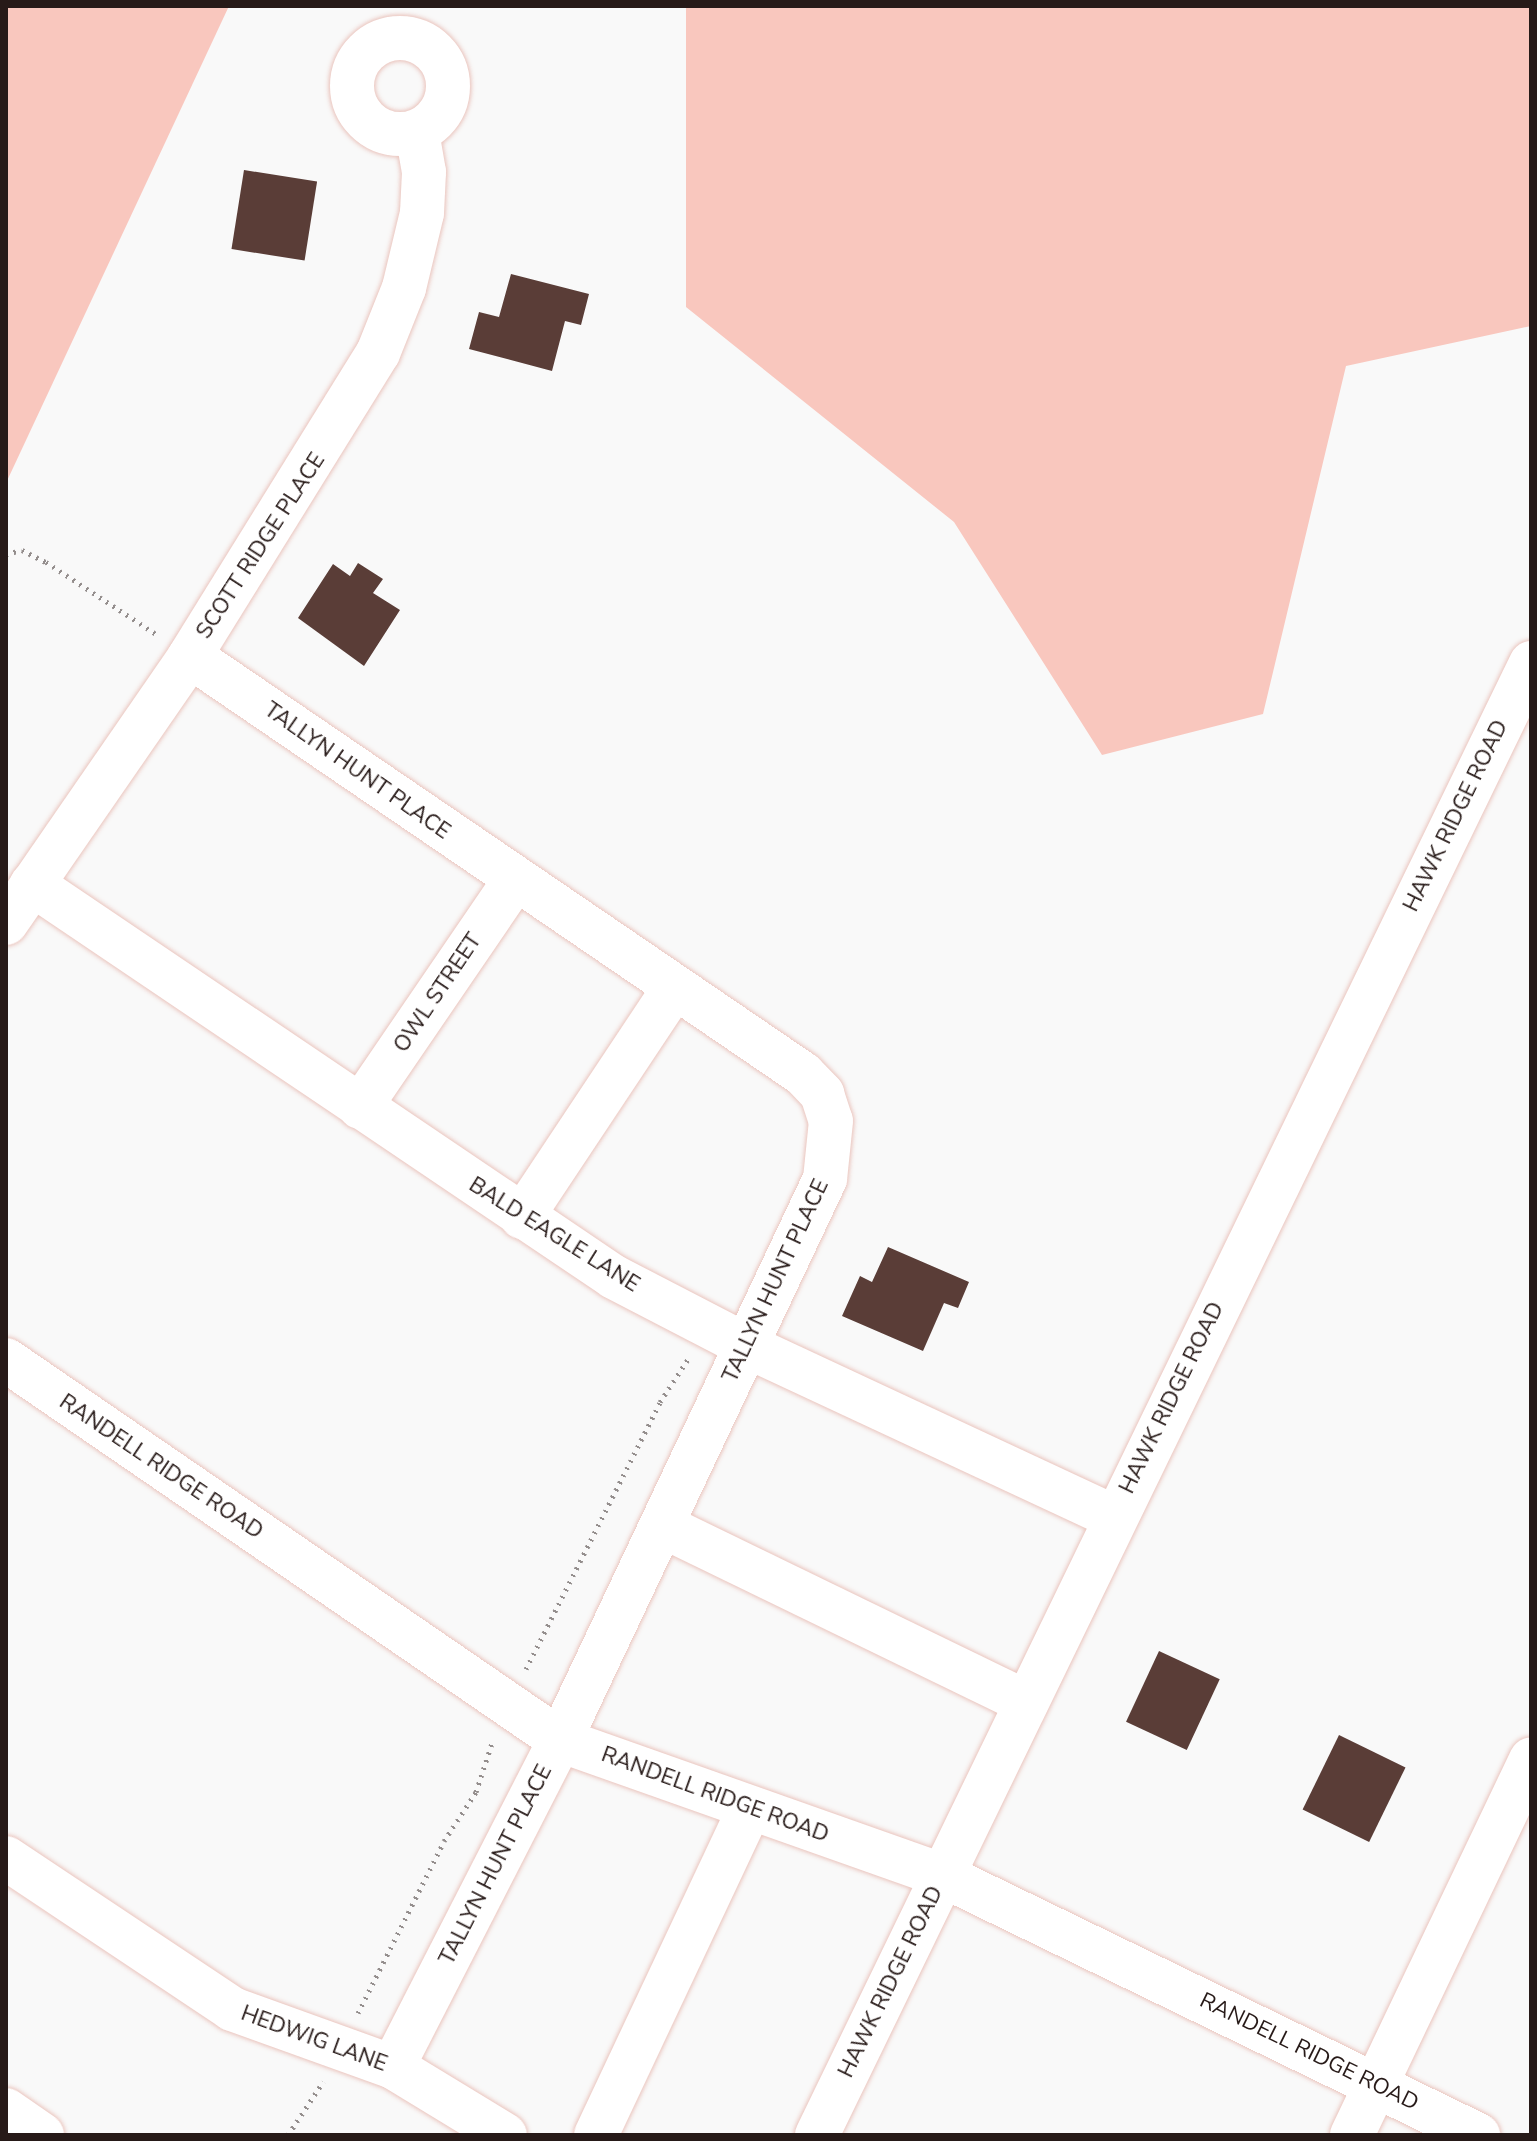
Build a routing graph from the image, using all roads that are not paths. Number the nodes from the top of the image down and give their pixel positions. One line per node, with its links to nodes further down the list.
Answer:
1 (417, 132): 2 (street, SCOTT RIDGE PLACE)
2 (174, 645): 4 (street, TALLYN HUNT PLACE); 5 (street, SCOTT RIDGE PLACE)
3 (1531, 663): 12 (street, HAWK RIDGE ROAD)
4 (515, 880): 7 (street, TALLYN HUNT PLACE); 8 (street, OWL STREET)
5 (32, 884): 6 (street, SCOTT RIDGE PLACE); 8 (street, BALD EAGLE LANE)
6 (6, 923)
7 (674, 988): 9 (street); 10 (street, TALLYN HUNT PLACE)
8 (360, 1107): 9 (street, BALD EAGLE LANE)
9 (522, 1217): 10 (street, BALD EAGLE LANE)
10 (747, 1346): 12 (street, BALD EAGLE LANE); 13 (street, TALLYN HUNT PLACE)
11 (6, 1360): 15 (street, RANDELL RIDGE ROAD)
12 (1113, 1517): 14 (street, HAWK RIDGE ROAD)
13 (663, 1526): 14 (street); 15 (street, TALLYN HUNT PLACE)
14 (1025, 1702): 19 (street, HAWK RIDGE ROAD)
15 (560, 1740): 17 (street, RANDELL RIDGE ROAD); 20 (street, TALLYN HUNT PLACE)
16 (1531, 1759): 21 (street)
17 (750, 1808): 19 (street, RANDELL RIDGE ROAD); 25 (street)
18 (6, 1858): 20 (street, HEDWIG LANE)
19 (942, 1875): 21 (street, RANDELL RIDGE ROAD); 26 (street, HAWK RIDGE ROAD)
20 (393, 2067): 23 (street, HEDWIG LANE)
21 (1377, 2084): 27 (street); 28 (street, RANDELL RIDGE ROAD)
22 (6, 2110): 24 (street)
23 (502, 2134)
24 (42, 2135)
25 (596, 2135)
26 (817, 2135)
27 (1352, 2135)
28 (1478, 2135)

